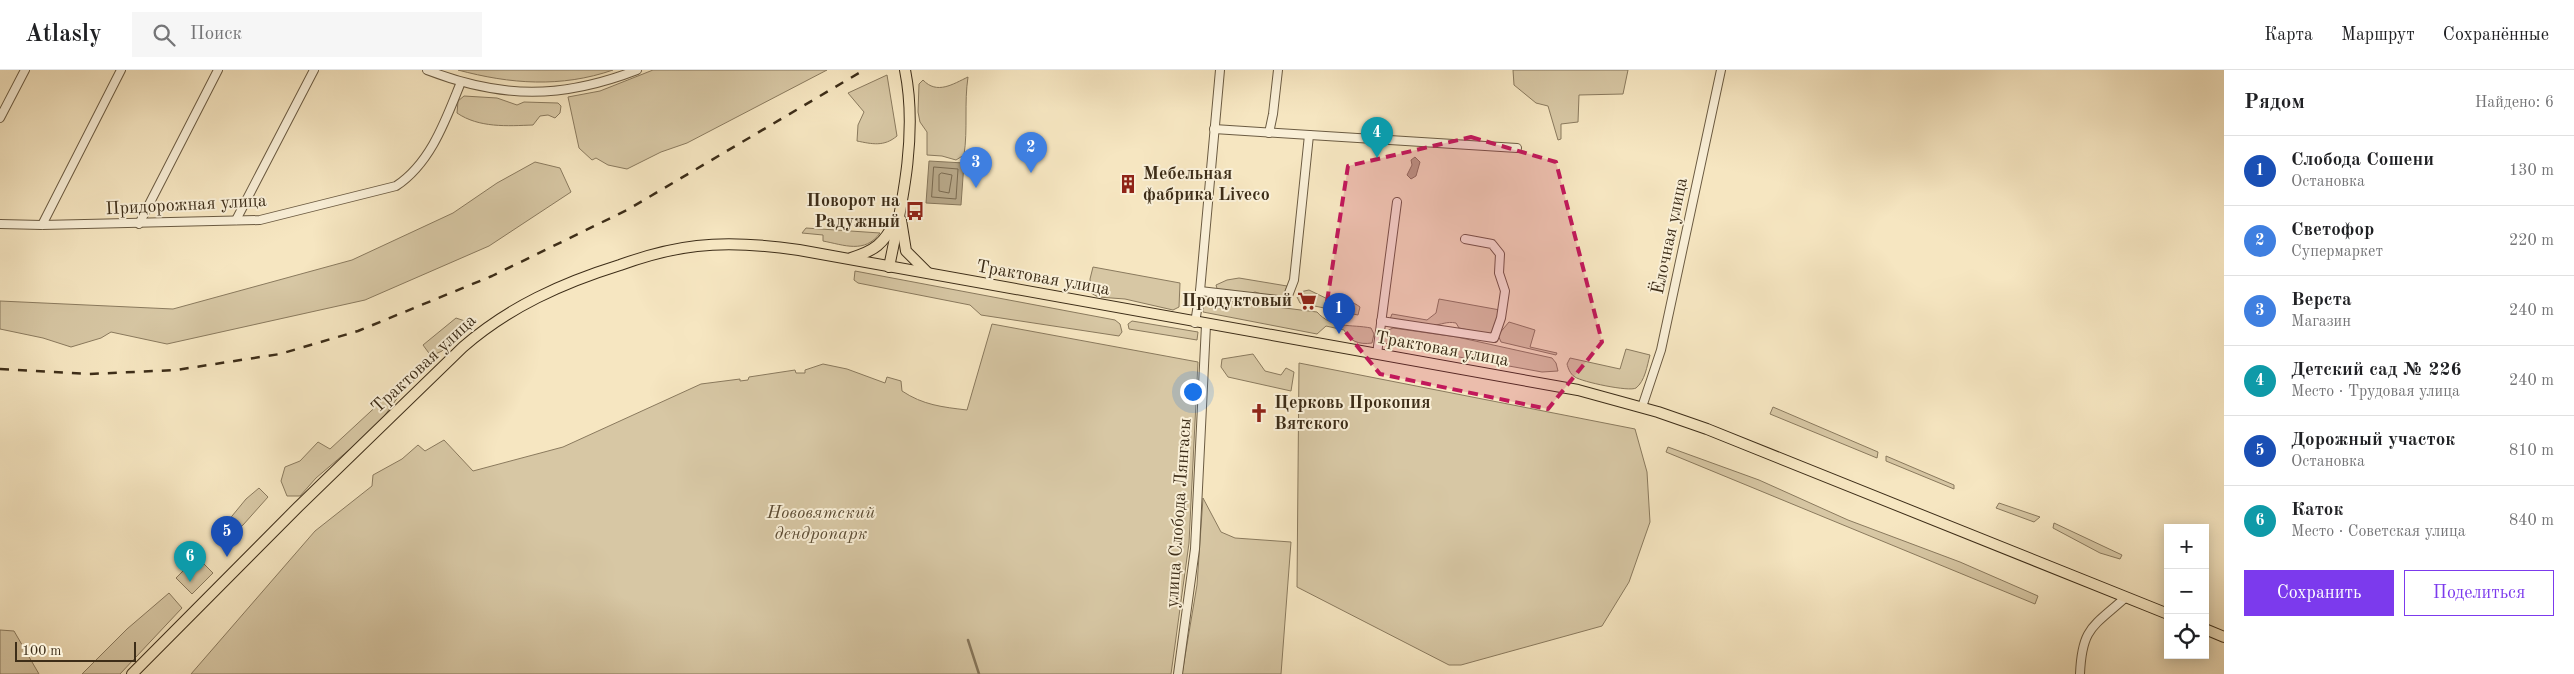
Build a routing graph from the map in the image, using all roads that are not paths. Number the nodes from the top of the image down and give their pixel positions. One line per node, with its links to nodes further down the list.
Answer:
1 (25, 70): 12 (street)
2 (121, 70): 22 (street)
3 (218, 70): 21 (street)
4 (314, 70): 19 (street)
5 (427, 70): 11 (street)
6 (637, 70): 11 (street)
7 (1220, 70): 13 (street)
8 (1278, 70): 14 (street)
9 (1721, 70): 32 (street, Ёлочная улица)
10 (905, 73): 18 (main road)
11 (461, 82): 19 (street, Придорожная улица)
12 (0, 118)
13 (1214, 129): 14 (street); 27 (street)
14 (1269, 133): 15 (street)
15 (1309, 135): 16 (street); 27 (street)
16 (1517, 148)
17 (1397, 202): 28 (street)
18 (900, 209): 24 (main road); 25 (main road); 26 (main road)
19 (236, 220): 21 (street, Придорожная улица)
20 (0, 224): 22 (street, Придорожная улица)
21 (139, 224): 22 (street, Придорожная улица)
22 (42, 225)
23 (1465, 238): 28 (street)
24 (849, 259): 25 (main road, Трактовая улица); 37 (main road, Трактовая улица)
25 (889, 267): 26 (main road, Трактовая улица)
26 (930, 275): 29 (main road, Трактовая улица)
27 (1200, 290): 29 (street)
28 (1381, 320): 31 (street)
29 (1195, 323): 30 (main road, Трактовая улица)
30 (1206, 325): 31 (main road, Трактовая улица); 38 (street, улица Слобода Лянгасы)
31 (1377, 354): 32 (main road, Трактовая улица)
32 (1642, 407): 33 (main road, Трактовая улица)
33 (2126, 597): 34 (main road, Трактовая улица); 39 (street)
34 (2164, 612)
35 (2209, 631): 36 (main road)
36 (2224, 637)
37 (132, 674)
38 (1178, 674)
39 (2080, 674)

